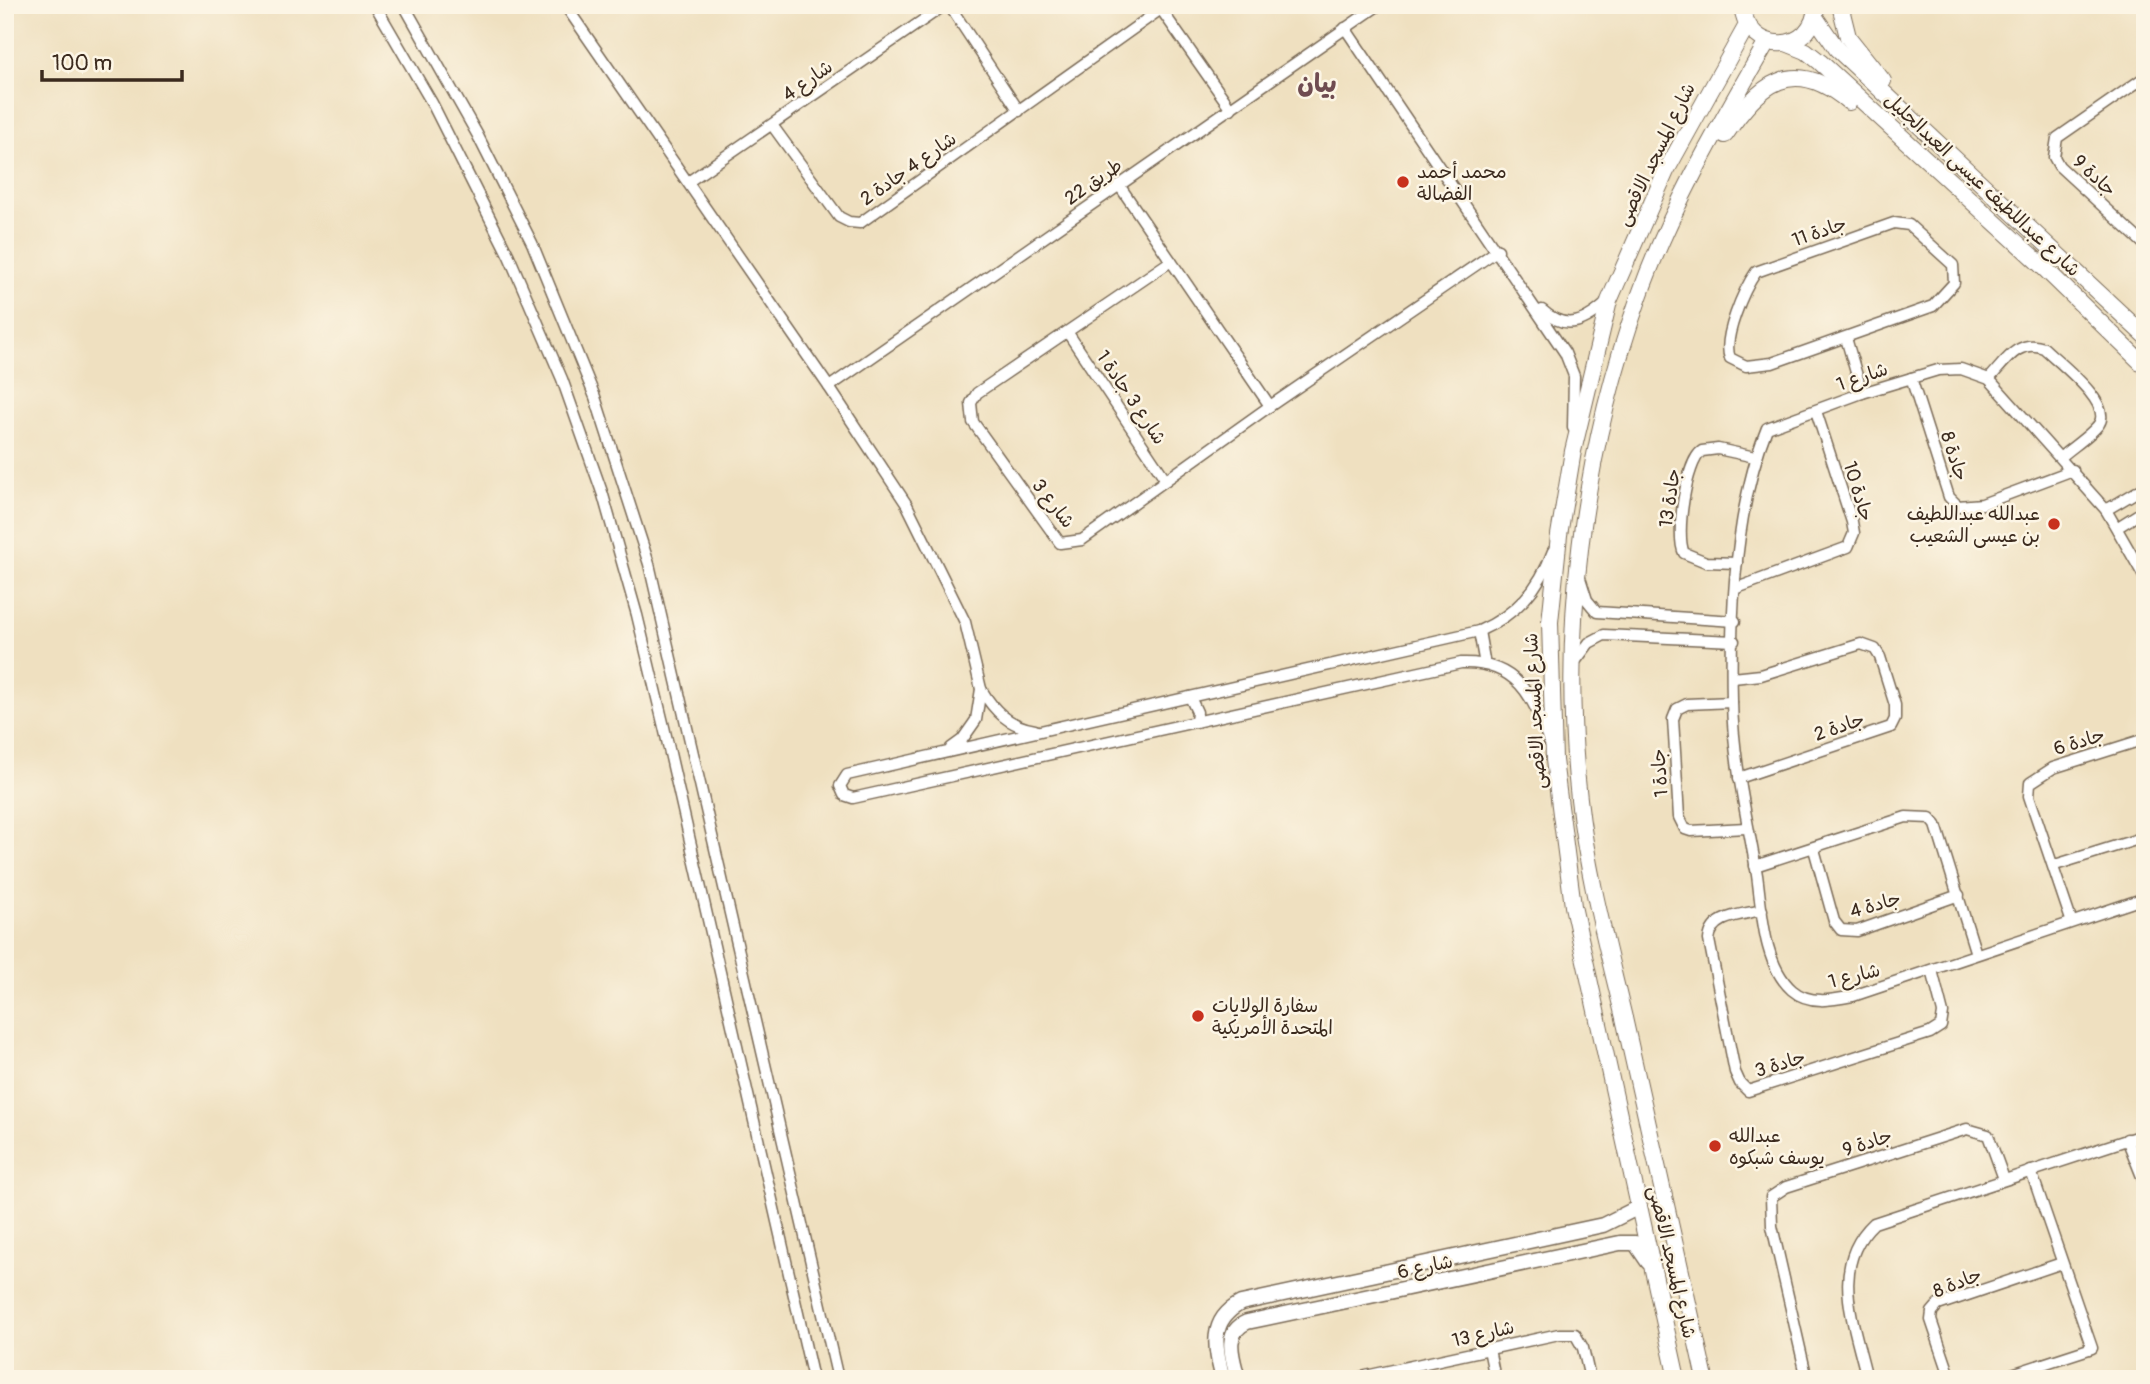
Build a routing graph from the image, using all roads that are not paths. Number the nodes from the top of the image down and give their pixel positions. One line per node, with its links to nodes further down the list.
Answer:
1 (375, 5): 99 (street)
2 (404, 5): 100 (street)
3 (565, 5): 20 (street)
4 (947, 5): 17 (street); 18 (street, شارع 4)
5 (1378, 5): 11 (street, طريق 22)
6 (1742, 5): 10 (main road)
7 (1840, 5): 16 (main road)
8 (1160, 7): 15 (street); 17 (street, شارع 4 جادة 2)
9 (1816, 11): 13 (main road); 16 (main road, شارع عبداللطيف عيسى العبدالجليل)
10 (1747, 25): 12 (main road); 24 (main road, شارع المسجد الاقصى)
11 (1345, 28): 15 (street, طريق 22); 28 (street)
12 (1767, 42): 13 (main road); 23 (main road, شارع المسجد الاقصى)
13 (1786, 43): 19 (main road, شارع عبداللطيف عيسى العبدالجليل)
14 (2145, 78): 27 (street, جادة 9)
15 (1231, 109): 21 (street, طريق 22)
16 (1902, 110): 25 (main road, شارع عبداللطيف عيسى العبدالجليل)
17 (1018, 111): 18 (street, شارع 4 جادة 2)
18 (772, 125): 20 (street, شارع 4)
19 (1919, 154): 22 (main road, شارع عبداللطيف عيسى العبدالجليل); 23 (main road)
20 (688, 182): 39 (street)
21 (1119, 185): 29 (street); 39 (street, طريق 22)
22 (1961, 192): 25 (main road); 30 (main road, شارع عبداللطيف عيسى العبدالجليل)
23 (1682, 198): 26 (main road, شارع المسجد الاقصى)
24 (1640, 230): 26 (main road); 31 (main road, شارع المسجد الاقصى)
25 (2042, 240): 33 (main road, شارع عبداللطيف عيسى العبدالجليل)
26 (1659, 244): 54 (main road, شارع المسجد الاقصى)
27 (2145, 245)
28 (1498, 250): 32 (street); 41 (street, شارع 3)
29 (1171, 261): 34 (street, شارع 3); 41 (street)
30 (2038, 262): 33 (main road); 36 (main road, شارع عبداللطيف عيسى العبدالجليل)
31 (1609, 301): 32 (street); 43 (main road, شارع المسجد الاقصى)
32 (1534, 302): 43 (street)
33 (2141, 332)
34 (1069, 333): 47 (street, شارع 3 جادة 1); 47 (street, شارع 3)
35 (1846, 338): 35 (street, جادة 11); 40 (street)
36 (2145, 366)
37 (1911, 378): 38 (street, شارع 1); 40 (street, شارع 1); 46 (street, جادة 8)
38 (1989, 379): 45 (street); 45 (street)
39 (829, 387): 63 (street)
40 (1862, 393): 42 (street, شارع 1)
41 (1270, 406): 47 (street, شارع 3)
42 (1816, 411): 44 (street, شارع 1); 56 (street, جادة 10)
43 (1573, 451): 52 (main road, شارع المسجد الاقصى)
44 (1755, 457): 53 (street, شارع 1); 53 (street, جادة 13)
45 (2061, 457): 46 (street)
46 (2073, 470): 49 (street)
47 (1166, 480)
48 (2145, 486): 49 (street)
49 (2106, 510): 51 (street)
50 (2145, 510): 51 (street)
51 (2118, 527): 55 (street)
52 (1559, 535): 58 (street); 70 (main road, شارع المسجد الاقصى)
53 (1737, 563): 56 (street, شارع 1)
54 (1578, 570): 57 (street); 60 (main road, شارع المسجد الاقصى)
55 (2145, 578)
56 (1737, 588): 57 (street, شارع 1)
57 (1735, 621): 59 (street, شارع 1)
58 (1479, 631): 61 (street); 64 (street)
59 (1734, 641): 60 (street); 62 (street, شارع 1)
60 (1574, 663): 82 (main road, شارع المسجد الاقصى)
61 (1485, 665): 66 (street); 70 (street)
62 (1732, 678): 65 (street, شارع 1); 71 (street, جادة 2)
63 (981, 689): 67 (street); 69 (street)
64 (1190, 697): 66 (street); 67 (street)
65 (1732, 702): 71 (street, شارع 1); 72 (street, جادة 1)
66 (1196, 722): 69 (street)
67 (1048, 729): 69 (street)
68 (2145, 739): 75 (street, جادة 6)
69 (938, 754)
70 (1554, 760): 77 (main road, شارع المسجد الاقصى)
71 (1739, 778): 72 (street, شارع 1)
72 (1746, 828): 76 (street, شارع 1)
73 (2145, 837): 75 (street)
74 (1814, 849): 76 (street); 78 (street); 78 (street, جادة 4)
75 (2055, 864): 81 (street, جادة 6)
76 (1755, 866): 80 (street, شارع 1)
77 (1569, 880): 82 (main road); 85 (main road, شارع المسجد الاقصى)
78 (1959, 895): 83 (street)
79 (2145, 898): 81 (street, شارع 1)
80 (1762, 910): 84 (street, شارع 1); 84 (street, جادة 3)
81 (2071, 920): 83 (street, شارع 1)
82 (1605, 934): 89 (main road, شارع المسجد الاقصى)
83 (1976, 954): 84 (street, شارع 1)
84 (1931, 970)
85 (1617, 1107): 89 (main road); 92 (main road, شارع المسجد الاقصى)
86 (2145, 1133): 87 (street)
87 (2127, 1139): 88 (street); 91 (street)
88 (2031, 1171): 90 (street); 95 (street)
89 (1660, 1179): 107 (main road, شارع المسجد الاقصى)
90 (2004, 1180): 108 (street, جادة 9); 109 (street)
91 (2145, 1184)
92 (1639, 1207): 93 (street, شارع 6); 96 (main road, شارع المسجد الاقصى)
93 (1584, 1229): 94 (street); 101 (street, شارع 6)
94 (1589, 1249): 96 (street, شارع 6); 102 (street, شارع 6)
95 (2062, 1263): 110 (street, جادة 8); 111 (street)
96 (1655, 1278): 106 (main road, شارع المسجد الاقصى)
97 (1489, 1349): 98 (street, شارع 13); 104 (street); 105 (street, شارع 13)
98 (1396, 1374): 103 (street, شارع 13)
99 (813, 1379)
100 (838, 1379)
101 (1223, 1379)
102 (1238, 1379)
103 (1352, 1379)
104 (1495, 1379)
105 (1590, 1379)
106 (1677, 1379)
107 (1705, 1379)
108 (1807, 1379)
109 (1867, 1379)
110 (1951, 1379)
111 (1997, 1379)

